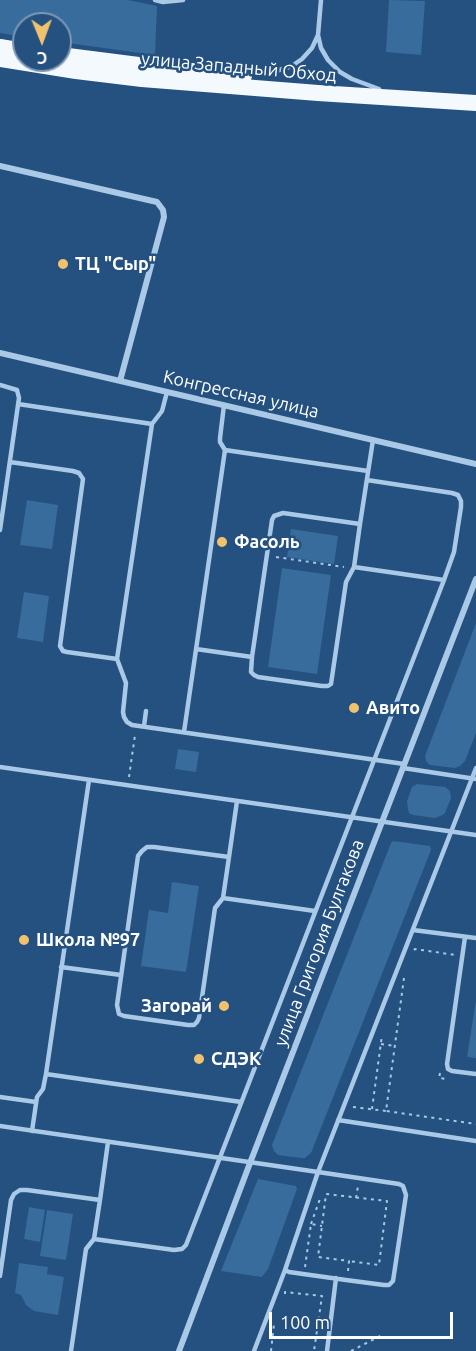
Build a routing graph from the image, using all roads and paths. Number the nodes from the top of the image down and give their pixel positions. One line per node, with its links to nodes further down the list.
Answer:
1 (155, 0): 2 (lane)
2 (183, 0)
3 (321, 0): 4 (lane)
4 (318, 35): 8 (lane); 10 (lane)
5 (72, 57): 8 (highway, улица Западный Обход)
6 (0, 59): 9 (highway, улица Западный Обход)
7 (0, 64): 9 (street)
8 (170, 69): 10 (highway, улица Западный Обход)
9 (76, 71): 12 (highway, улица Западный Обход)
10 (379, 89): 11 (highway, улица Западный Обход)
11 (476, 94)
12 (476, 103)
13 (0, 166): 15 (street)
14 (0, 353): 15 (street, Конгрессная улица)
15 (120, 381): 17 (street, Конгрессная улица)
16 (0, 385): 18 (lane)
17 (167, 392): 19 (street, Конгрессная улица); 20 (lane)
18 (18, 404): 20 (lane); 23 (lane)
19 (224, 405): 21 (street, Конгрессная улица); 22 (lane)
20 (152, 424): 35 (lane)
21 (372, 440): 24 (street, Конгрессная улица); 25 (lane)
22 (225, 450): 25 (lane); 33 (lane)
23 (10, 462): 28 (lane); 35 (lane)
24 (476, 464)
25 (368, 471): 26 (lane)
26 (367, 480): 27 (lane); 32 (lane)
27 (360, 524): 29 (lane); 30 (lane)
28 (0, 530)
29 (267, 556): 30 (path); 34 (lane)
30 (354, 568): 32 (lane); 34 (lane)
31 (476, 579): 41 (street, улица Григория Булгакова)
32 (444, 580): 40 (lane)
33 (196, 649): 34 (lane); 39 (lane)
34 (252, 657)
35 (117, 659): 37 (lane)
36 (146, 711): 38 (lane)
37 (136, 725): 38 (lane); 46 (path)
38 (144, 726): 39 (lane)
39 (184, 732): 40 (lane)
40 (374, 759): 41 (lane); 50 (lane)
41 (404, 766): 44 (lane); 51 (street, улица Григория Булгакова)
42 (0, 767): 45 (lane)
43 (476, 768): 44 (lane)
44 (474, 779): 52 (lane)
45 (88, 780): 46 (lane); 62 (lane)
46 (128, 785): 47 (lane)
47 (213, 798): 48 (lane); 49 (lane)
48 (237, 801): 50 (lane); 54 (lane)
49 (212, 804)
50 (351, 818): 51 (lane); 56 (lane)
51 (382, 822): 52 (lane); 87 (street, улица Григория Булгакова)
52 (451, 831): 53 (lane); 57 (lane)
53 (476, 835)
54 (229, 857): 55 (lane); 63 (lane)
55 (223, 898): 56 (lane); 63 (lane)
56 (315, 911): 74 (lane)
57 (412, 930): 58 (lane); 75 (lane)
58 (465, 937): 59 (lane); 70 (lane)
59 (476, 938)
60 (455, 955): 61 (path)
61 (410, 959)
62 (61, 967): 63 (lane); 69 (lane)
63 (121, 975)
64 (398, 990): 67 (path)
65 (382, 1031): 66 (path)
66 (381, 1044): 67 (path); 76 (path)
67 (395, 1046): 77 (path)
68 (440, 1066): 71 (path)
69 (45, 1074): 73 (lane); 74 (lane)
70 (476, 1074)
71 (448, 1079)
72 (0, 1097): 73 (lane)
73 (36, 1102): 81 (lane)
74 (241, 1102): 86 (lane)
75 (344, 1106): 76 (path); 78 (lane)
76 (372, 1109): 77 (path)
77 (386, 1111): 79 (path)
78 (338, 1120): 83 (lane); 88 (lane)
79 (476, 1124)
80 (0, 1126): 81 (lane)
81 (32, 1131): 82 (lane)
82 (86, 1139): 84 (lane); 85 (lane)
83 (476, 1141)
84 (108, 1142): 86 (lane); 92 (lane)
85 (85, 1147)
86 (220, 1158): 87 (lane); 95 (lane)
87 (250, 1162): 88 (lane); 106 (street, улица Григория Булгакова)
88 (318, 1172): 89 (lane); 97 (lane)
89 (359, 1178): 91 (path); 101 (lane)
90 (321, 1196): 93 (path)
91 (356, 1198): 94 (path); 96 (path)
92 (100, 1200): 95 (lane); 99 (lane)
93 (311, 1224): 94 (path); 98 (path)
94 (322, 1226): 96 (path)
95 (94, 1239): 105 (lane)
96 (349, 1261): 101 (path)
97 (285, 1270): 98 (lane); 107 (lane)
98 (305, 1274): 100 (lane)
99 (0, 1276)
100 (336, 1278): 101 (lane); 110 (lane)
101 (346, 1280)
102 (282, 1300): 109 (path)
103 (275, 1316): 108 (path)
104 (382, 1335): 111 (path)
105 (71, 1351)
106 (179, 1351)
107 (254, 1351)
108 (271, 1351)
109 (314, 1351)
110 (327, 1351)
111 (351, 1351)

